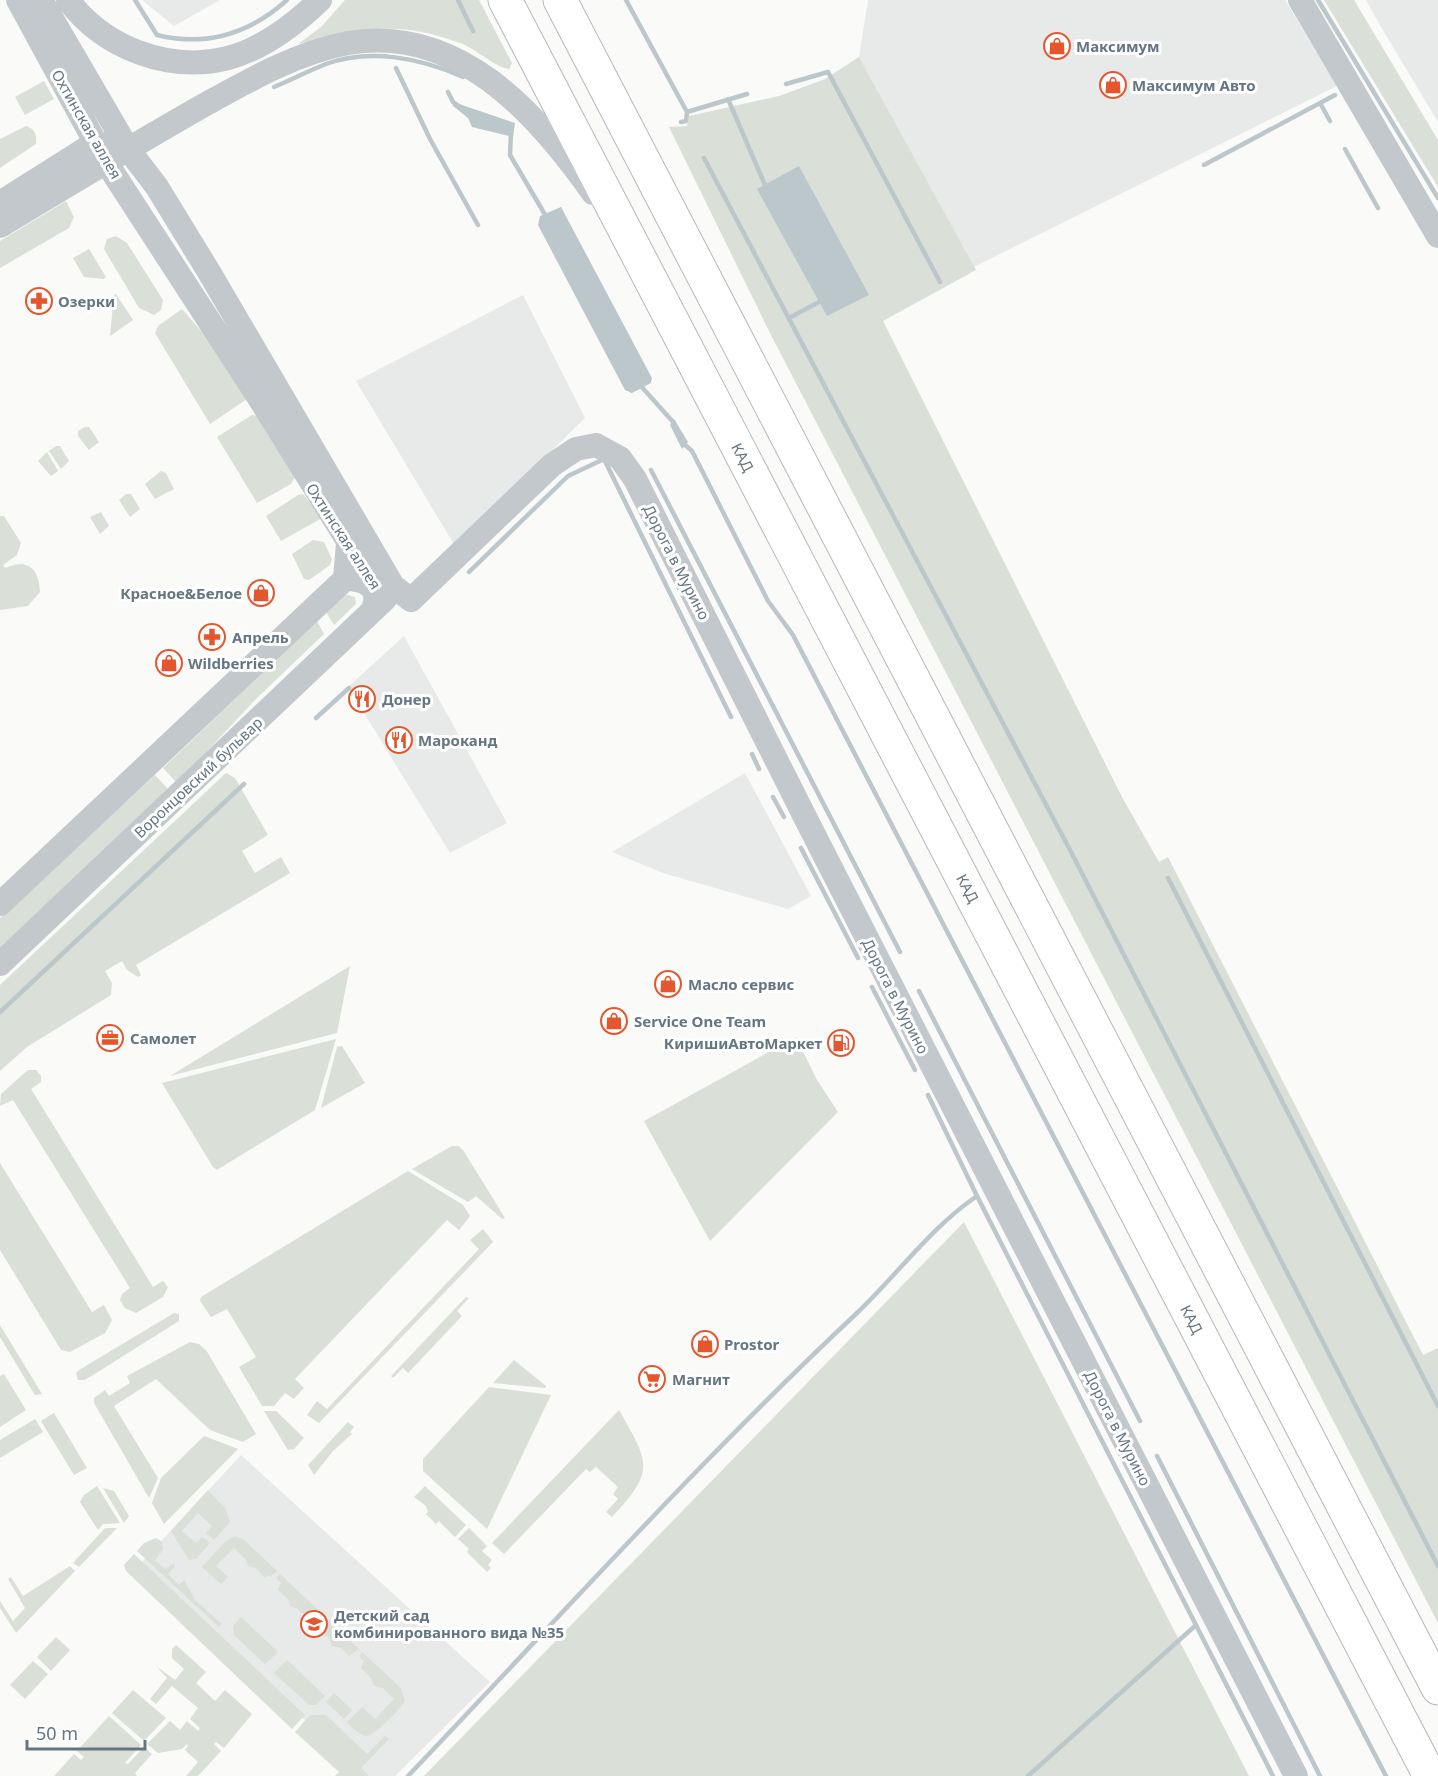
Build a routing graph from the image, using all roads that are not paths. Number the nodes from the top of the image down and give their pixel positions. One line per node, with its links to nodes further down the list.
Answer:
1 (18, 0): 9 (street, Охтинская аллея)
2 (41, 0): 8 (street, Охтинская аллея)
3 (68, 0): 4 (street)
4 (320, 0)
5 (505, 0): 13 (highway, КАД)
6 (560, 0): 19 (highway)
7 (1300, 0): 12 (street)
8 (128, 149): 9 (street); 13 (street); 16 (street, Охтинская аллея)
9 (101, 153): 10 (street); 11 (street); 14 (street, Охтинская аллея)
10 (0, 203)
11 (0, 226)
12 (1438, 236)
13 (643, 263): 21 (highway, КАД)
14 (348, 543): 15 (street); 16 (street, Охтинская аллея)
15 (345, 579): 16 (street); 17 (street)
16 (390, 599): 18 (street, Воронцовский бульвар); 20 (street, Дорога в Мурино)
17 (0, 904)
18 (0, 964)
19 (1438, 1688)
20 (1296, 1776)
21 (1430, 1776)

